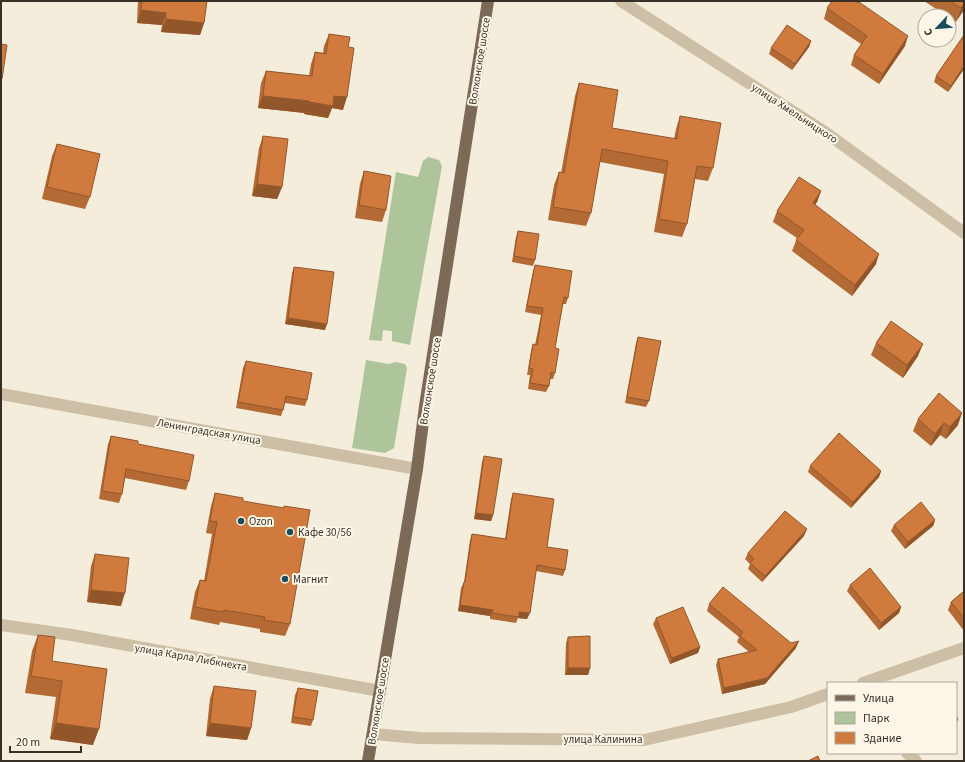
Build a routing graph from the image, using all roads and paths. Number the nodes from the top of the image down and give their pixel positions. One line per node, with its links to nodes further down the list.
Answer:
1 (488, 1): 5 (main road, Волхонское шоссе)
2 (621, 1): 3 (street, улица Хмельницкого)
3 (964, 233)
4 (1, 394): 5 (street, Ленинградская улица)
5 (417, 469): 9 (main road, Волхонское шоссе)
6 (1, 625): 9 (street, улица Карла Либкнехта)
7 (964, 648): 8 (street)
8 (866, 682)
9 (380, 691): 11 (main road, Волхонское шоссе)
10 (827, 694): 11 (street, улица Калинина)
11 (373, 734): 13 (main road, Волхонское шоссе)
12 (908, 754): 14 (street)
13 (368, 761)
14 (916, 761)

